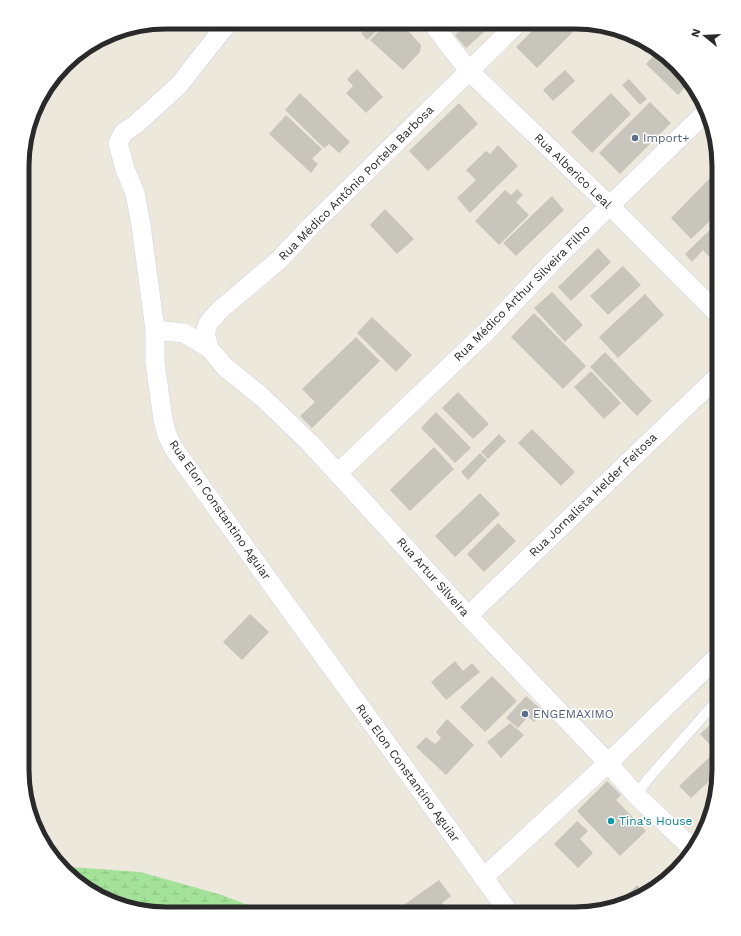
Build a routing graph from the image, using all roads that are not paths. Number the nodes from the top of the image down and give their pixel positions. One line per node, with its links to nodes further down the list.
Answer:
1 (225, 29): 8 (street, Rua Elon Constantino Aguiar)
2 (437, 29): 4 (street, Rua Alberico Leal)
3 (512, 29): 4 (street, Rua Médico Antônio Portela Barbosa)
4 (469, 71): 6 (street, Rua Alberico Leal); 9 (street, Rua Médico Antônio Portela Barbosa)
5 (702, 115): 6 (street, Rua Médico Arthur Silveira Filho)
6 (610, 206): 7 (street, Rua Alberico Leal); 11 (street, Rua Médico Arthur Silveira Filho)
7 (712, 308)
8 (155, 330): 9 (street, Rua Artur Silveira); 18 (street, Rua Elon Constantino Aguiar)
9 (209, 348): 11 (street, Rua Artur Silveira)
10 (712, 382): 12 (street, Rua Jornalista Helder Feitosa)
11 (338, 473): 12 (street, Rua Artur Silveira)
12 (468, 616): 15 (street, Rua Artur Silveira)
13 (712, 662): 15 (street)
14 (712, 706): 16 (lane)
15 (608, 763): 16 (street, Rua Artur Silveira); 18 (street)
16 (636, 795): 17 (street, Rua Artur Silveira)
17 (689, 846)
18 (484, 878): 19 (street, Rua Elon Constantino Aguiar)
19 (505, 907)

